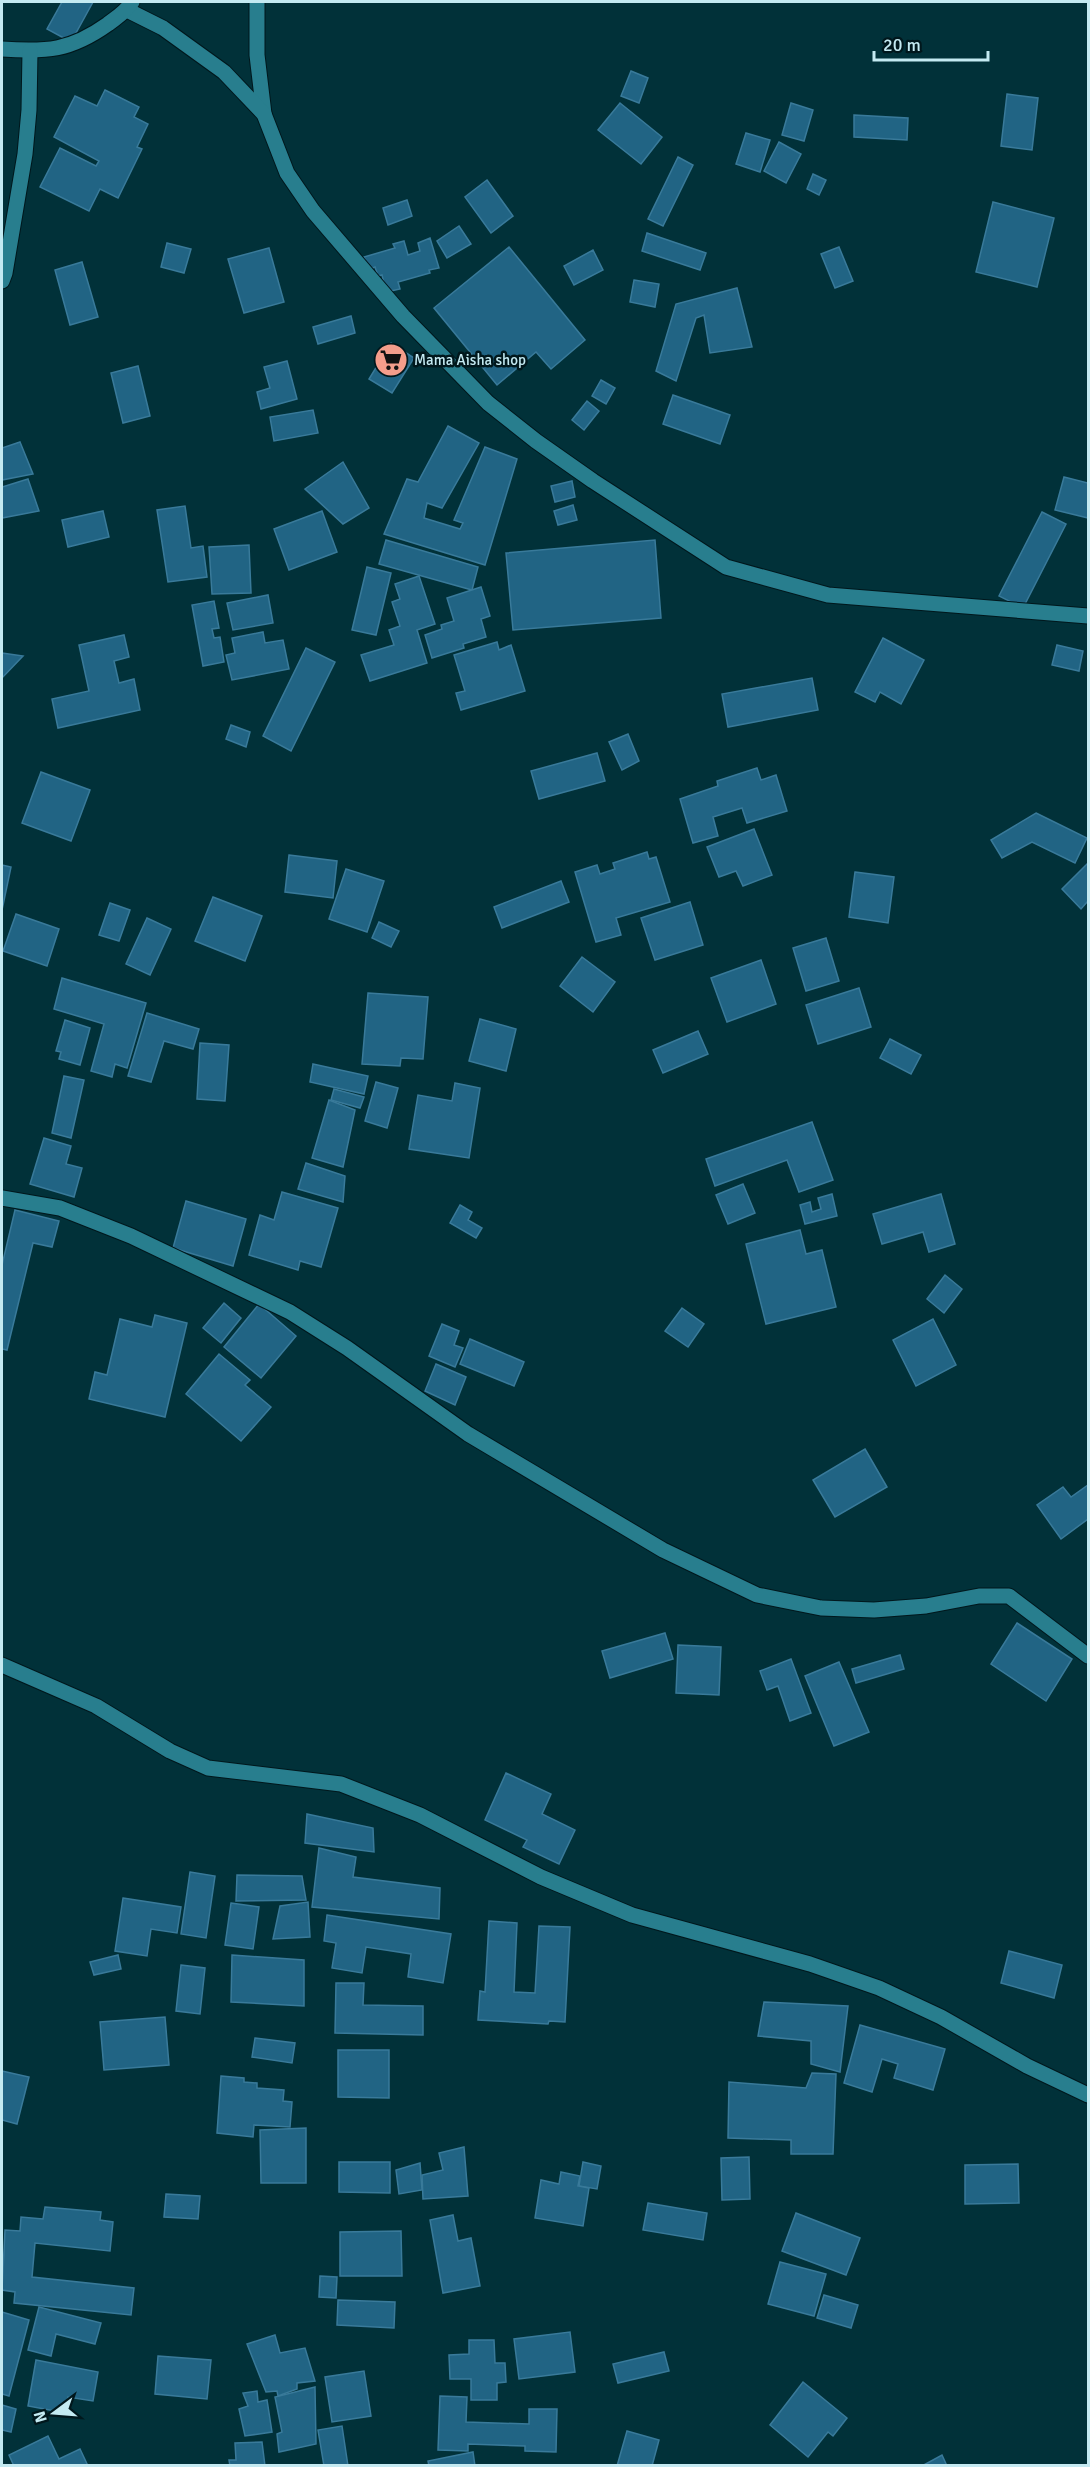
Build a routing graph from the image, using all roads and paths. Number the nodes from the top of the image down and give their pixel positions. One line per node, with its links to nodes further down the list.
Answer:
1 (257, 2): 5 (street)
2 (129, 6): 4 (street); 5 (street)
3 (2, 49): 4 (street)
4 (30, 51): 6 (street)
5 (264, 114): 7 (street)
6 (2, 281)
7 (1089, 616)
8 (2, 1198): 9 (street)
9 (1089, 1656)
10 (2, 1665): 11 (street)
11 (1089, 2095)

